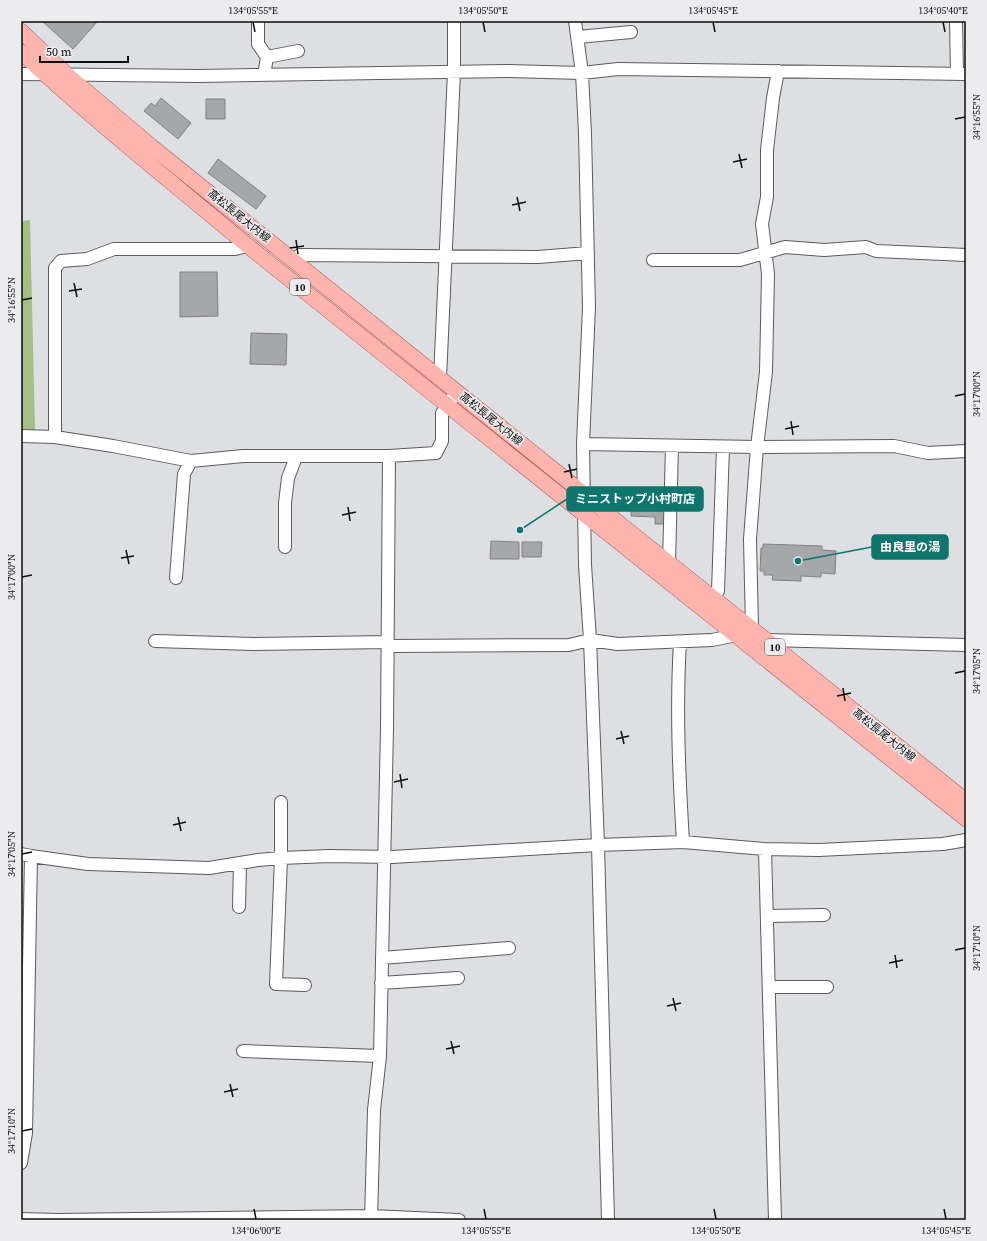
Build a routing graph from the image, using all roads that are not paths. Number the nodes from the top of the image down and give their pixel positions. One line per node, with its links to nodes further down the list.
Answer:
1 (258, 21): 10 (street)
2 (454, 21): 12 (street)
3 (575, 21): 7 (street)
4 (956, 21): 17 (street)
5 (21, 32): 16 (main road, 高松長尾大内線 / 10)
6 (631, 32): 7 (street)
7 (578, 37): 13 (street)
8 (298, 51): 10 (street)
9 (21, 52): 15 (main road, 高松長尾大内線 / 10)
10 (267, 56): 18 (street)
11 (778, 71): 13 (street); 17 (street); 20 (street)
12 (454, 72): 13 (street); 18 (street); 23 (street)
13 (582, 73): 21 (street)
14 (21, 74): 15 (street)
15 (44, 74): 16 (street); 19 (main road, 高松長尾大内線 / 10)
16 (66, 74): 18 (street); 24 (main road, 高松長尾大内線 / 10)
17 (961, 74)
18 (264, 75)
19 (248, 246): 28 (main road, 高松長尾大内線 / 10); 30 (street)
20 (766, 252): 22 (street); 25 (street); 34 (street)
21 (588, 253): 23 (street); 31 (street)
22 (966, 255)
23 (445, 256): 24 (street); 26 (street)
24 (293, 260): 26 (main road, 高松長尾大内線 / 10)
25 (653, 260)
26 (440, 378): 27 (main road, 高松長尾大内線 / 10)
27 (457, 391): 28 (street); 39 (main road, 高松長尾大内線 / 10)
28 (448, 405): 36 (street); 40 (main road, 高松長尾大内線 / 10)
29 (21, 436): 30 (street)
30 (55, 437): 38 (street)
31 (583, 444): 32 (street); 39 (street)
32 (672, 446): 33 (street); 42 (street)
33 (723, 447): 34 (street); 44 (street)
34 (757, 447): 35 (street); 45 (street)
35 (966, 451)
36 (389, 456): 37 (street); 51 (street)
37 (296, 457): 38 (street); 41 (street)
38 (191, 461): 43 (street)
39 (584, 494): 40 (street); 42 (main road, 高松長尾大内線 / 10)
40 (585, 515): 46 (main road, 高松長尾大内線 / 10); 47 (street)
41 (286, 547)
42 (668, 563): 45 (main road, 高松長尾大内線 / 10)
43 (176, 578)
44 (718, 591)
45 (752, 629): 48 (main road, 高松長尾大内線 / 10)
46 (736, 635): 50 (street); 55 (main road, 高松長尾大内線 / 10)
47 (590, 640): 50 (street); 51 (street); 58 (street)
48 (766, 640): 52 (street); 53 (main road, 高松長尾大内線 / 10)
49 (155, 641): 51 (street)
50 (680, 642): 57 (street)
51 (388, 644): 61 (street)
52 (966, 645)
53 (966, 801)
54 (281, 802): 62 (street)
55 (966, 818)
56 (966, 840): 59 (street)
57 (683, 842): 58 (street); 59 (street)
58 (598, 845): 61 (street); 80 (street)
59 (765, 849): 65 (street)
60 (26, 855): 63 (street); 76 (street)
61 (384, 857): 62 (street); 68 (street)
62 (282, 858): 63 (street); 71 (street)
63 (240, 863): 64 (street)
64 (239, 908)
65 (767, 916): 66 (street); 72 (street)
66 (824, 916)
67 (509, 948): 68 (street)
68 (382, 958): 70 (street)
69 (458, 978): 70 (street)
70 (382, 983): 75 (street)
71 (305, 985)
72 (769, 987): 73 (street); 81 (street)
73 (828, 987)
74 (243, 1051): 75 (street)
75 (380, 1056): 77 (street)
76 (21, 1162)
77 (371, 1218): 78 (street); 79 (street)
78 (21, 1219)
79 (459, 1220)
80 (608, 1220)
81 (775, 1220)

